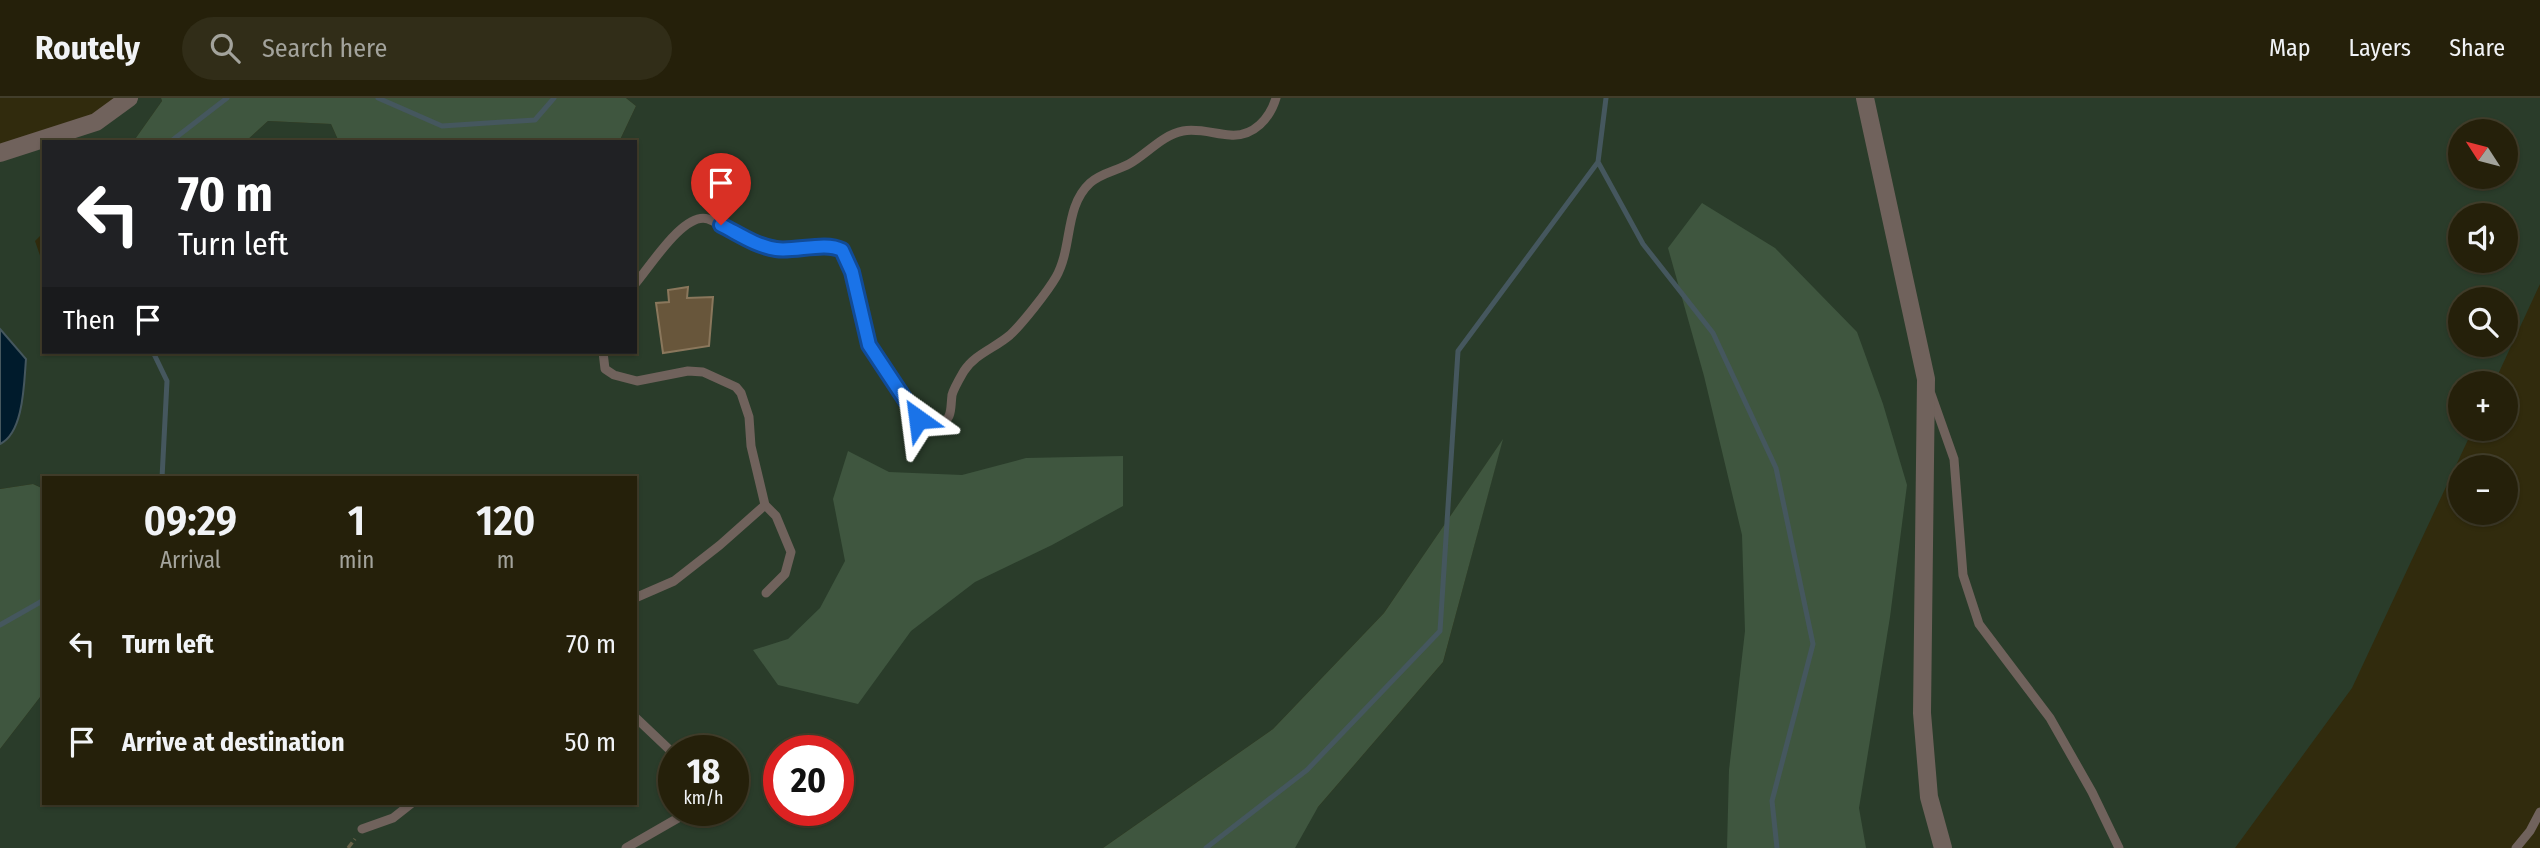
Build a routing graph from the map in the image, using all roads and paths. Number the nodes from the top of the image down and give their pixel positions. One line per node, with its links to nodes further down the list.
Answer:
1 (129, 98): 4 (street)
2 (1276, 98): 5 (lane)
3 (1865, 98): 7 (street)
4 (0, 153)
5 (637, 282)
6 (603, 354): 8 (lane)
7 (1926, 379): 18 (street); 19 (lane)
8 (765, 505): 9 (lane); 10 (lane)
9 (766, 593)
10 (637, 597)
11 (637, 719): 12 (lane)
12 (658, 739)
13 (409, 805): 16 (lane)
14 (2540, 812): 20 (lane)
15 (664, 826): 17 (lane)
16 (362, 829)
17 (625, 848)
18 (1943, 848)
19 (2119, 848)
20 (2516, 848)

